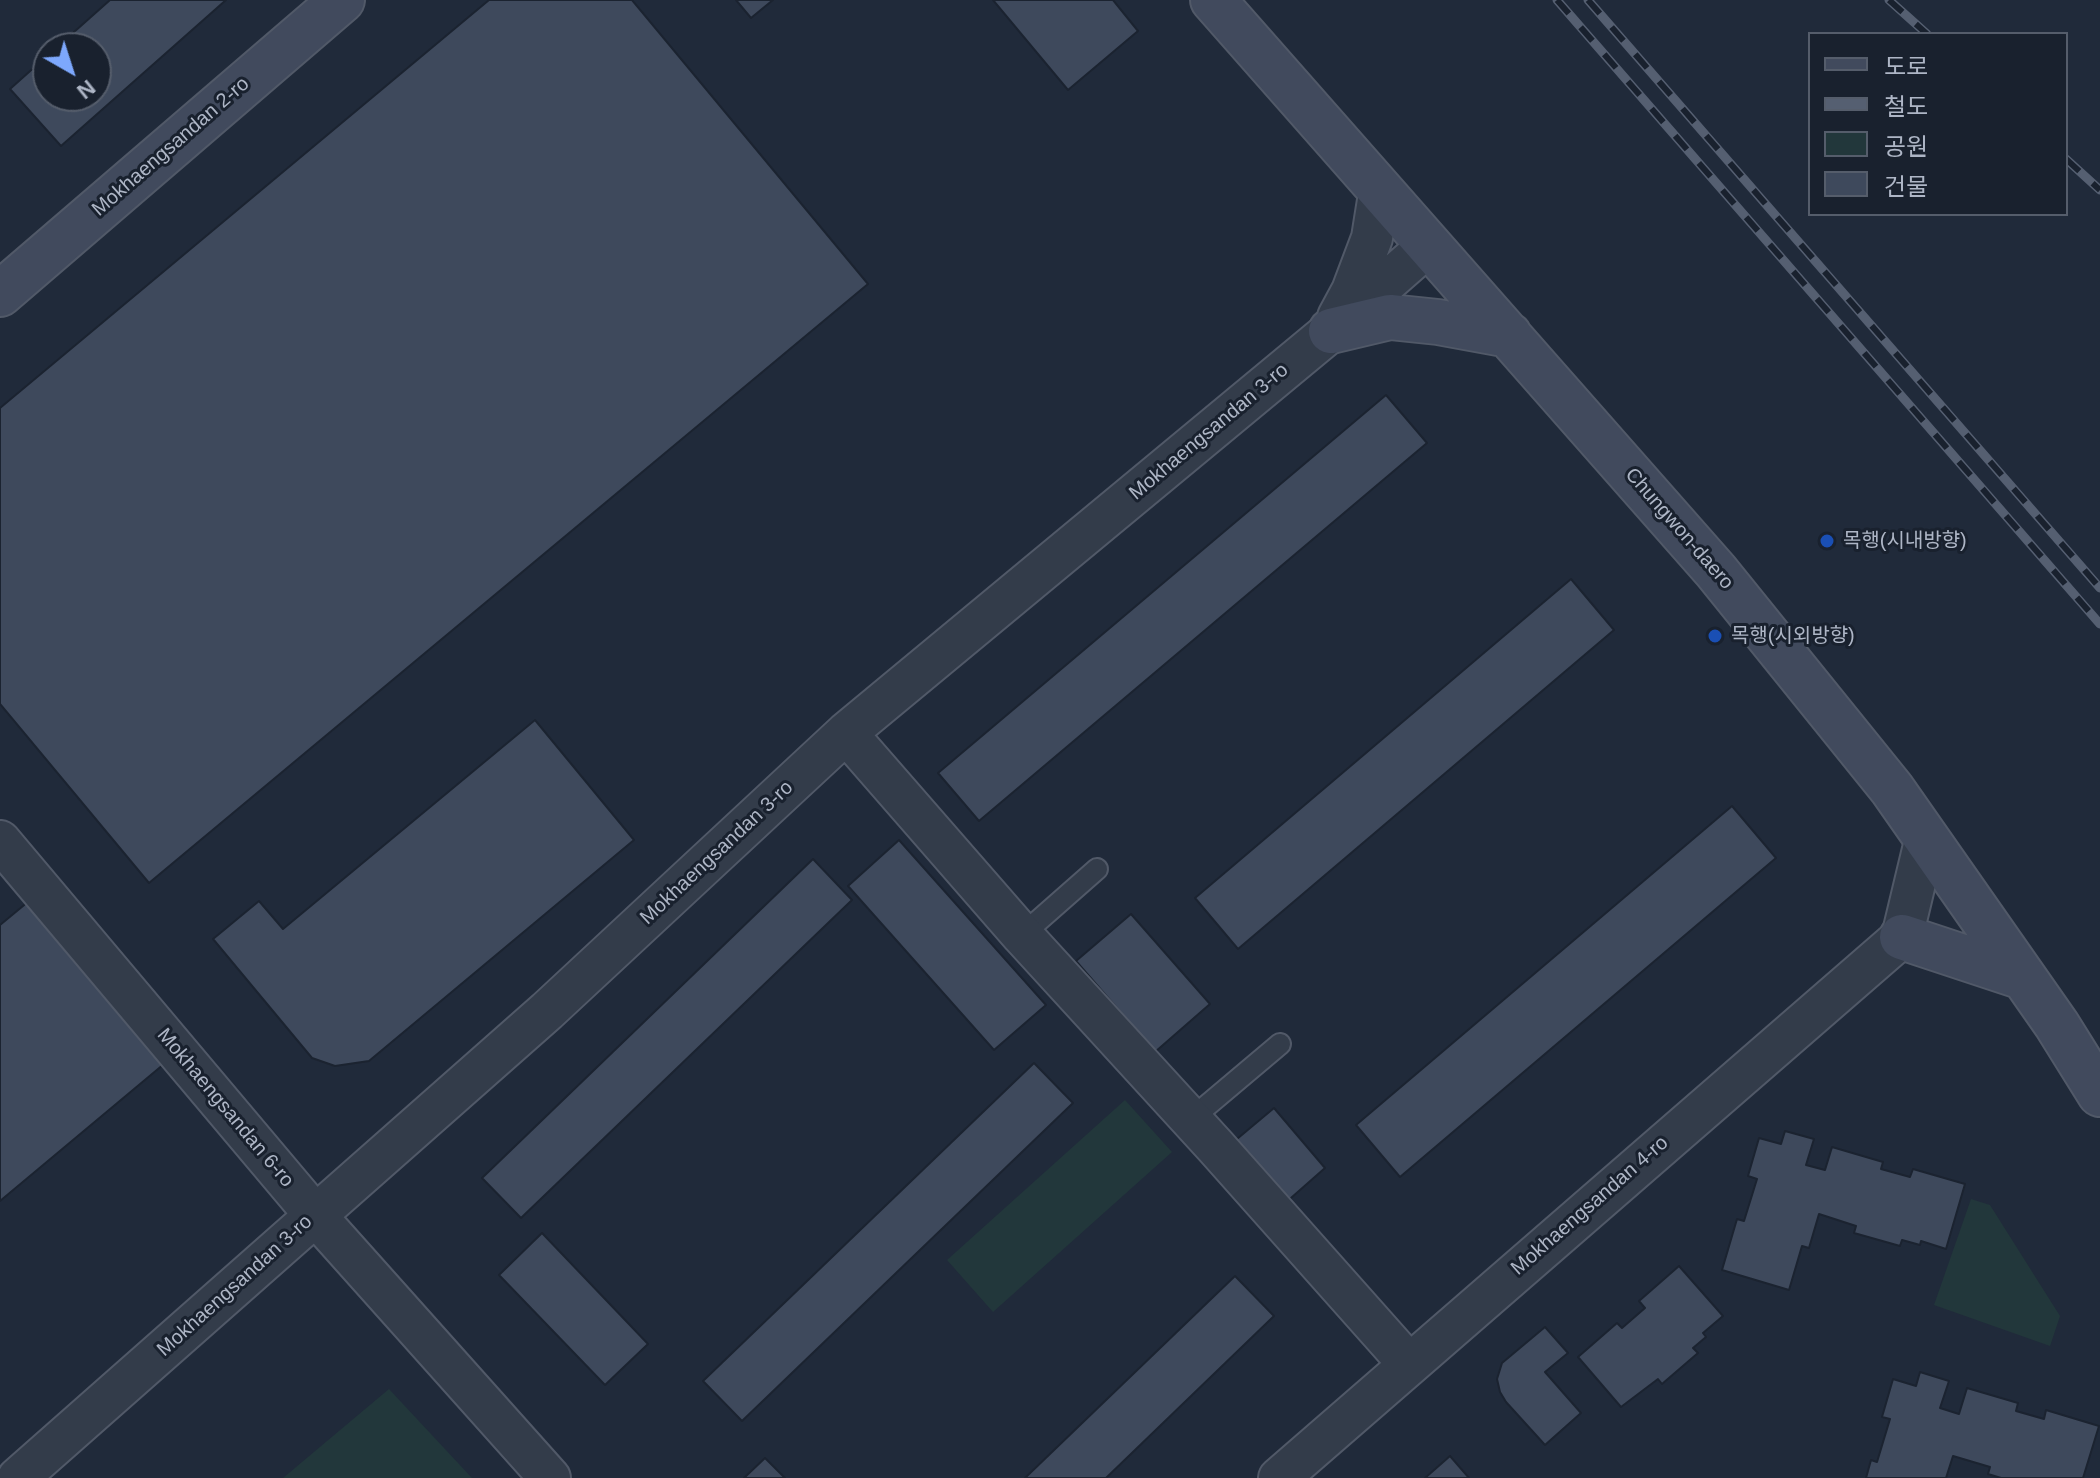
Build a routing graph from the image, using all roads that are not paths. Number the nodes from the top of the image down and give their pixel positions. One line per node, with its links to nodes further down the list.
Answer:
1 (342, 0): 5 (street, Mokhaengsandan 2-ro)
2 (1213, 0): 3 (street, Chungwon-daero)
3 (1380, 188): 4 (street, Chungwon-daero); 6 (street)
4 (1429, 245): 6 (street, Mokhaengsandan 3-ro); 7 (street, Chungwon-daero)
5 (0, 294)
6 (1331, 331): 7 (street); 8 (street, Mokhaengsandan 3-ro)
7 (1509, 335): 9 (street, Chungwon-daero)
8 (846, 733): 12 (street); 18 (street, Mokhaengsandan 3-ro)
9 (1926, 837): 13 (street); 14 (street, Chungwon-daero)
10 (0, 841): 18 (street, Mokhaengsandan 6-ro)
11 (1097, 869): 12 (lane)
12 (1022, 935): 17 (street)
13 (1902, 937): 14 (street); 19 (street, Mokhaengsandan 4-ro)
14 (2023, 977): 16 (street, Chungwon-daero)
15 (1280, 1044): 17 (lane)
16 (2100, 1094)
17 (1191, 1119): 19 (street)
18 (315, 1215): 20 (street, Mokhaengsandan 3-ro); 21 (street, Mokhaengsandan 6-ro)
19 (1408, 1363): 22 (street, Mokhaengsandan 4-ro)
20 (18, 1478)
21 (550, 1478)
22 (1279, 1478)

